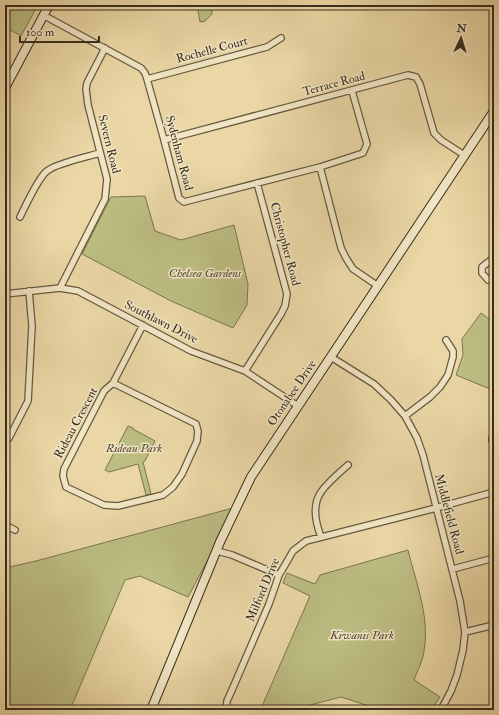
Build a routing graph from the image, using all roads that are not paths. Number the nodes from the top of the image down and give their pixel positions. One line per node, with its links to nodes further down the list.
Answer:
1 (49, 5): 2 (street)
2 (43, 14): 4 (street, Sydenham Road); 6 (street)
3 (281, 38): 5 (street, Rochelle Court)
4 (105, 48): 5 (street, Sydenham Road); 10 (street, Severn Road)
5 (147, 79): 9 (street, Sydenham Road)
6 (5, 88)
7 (352, 91): 9 (street, Terrace Road); 11 (street, Terrace Road); 12 (street, Sydenham Road)
8 (494, 111): 11 (street, Otonabee Drive)
9 (164, 140): 13 (street, Sydenham Road)
10 (100, 153): 14 (street); 18 (street, Severn Road)
11 (464, 155): 17 (street, Otonabee Drive)
12 (320, 167): 13 (street, Sydenham Road); 17 (street)
13 (257, 183): 24 (street, Christopher Road)
14 (20, 217)
15 (494, 259): 16 (street)
16 (494, 279)
17 (378, 286): 23 (street, Otonabee Drive)
18 (60, 288): 19 (street, Southlawn Drive); 21 (street, Southlawn Drive)
19 (29, 291): 20 (street, Southlawn Drive); 29 (street)
20 (5, 294)
21 (143, 325): 24 (street, Southlawn Drive); 25 (street, Rideau Crescent)
22 (446, 340): 27 (street)
23 (331, 356): 26 (street, Otonabee Drive); 27 (street, Middlefield Road)
24 (245, 371): 26 (street, Southlawn Drive)
25 (113, 383): 25 (street, Rideau Crescent)
26 (298, 406): 37 (street, Otonabee Drive)
27 (405, 416): 33 (street, Middlefield Road)
28 (494, 430): 30 (street)
29 (5, 442)
30 (494, 446)
31 (348, 465): 36 (street)
32 (494, 492): 33 (street, Milford Drive)
33 (436, 508): 36 (street, Milford Drive); 39 (street, Middlefield Road)
34 (5, 525): 35 (street)
35 (15, 530)
36 (321, 538): 40 (street, Milford Drive)
37 (217, 551): 40 (street); 43 (street, Otonabee Drive)
38 (494, 558): 39 (street)
39 (452, 569): 42 (street, Middlefield Road)
40 (280, 575): 44 (street, Milford Drive)
41 (494, 625): 42 (street)
42 (465, 632): 45 (street, Middlefield Road)
43 (151, 710)
44 (226, 710)
45 (439, 710)

